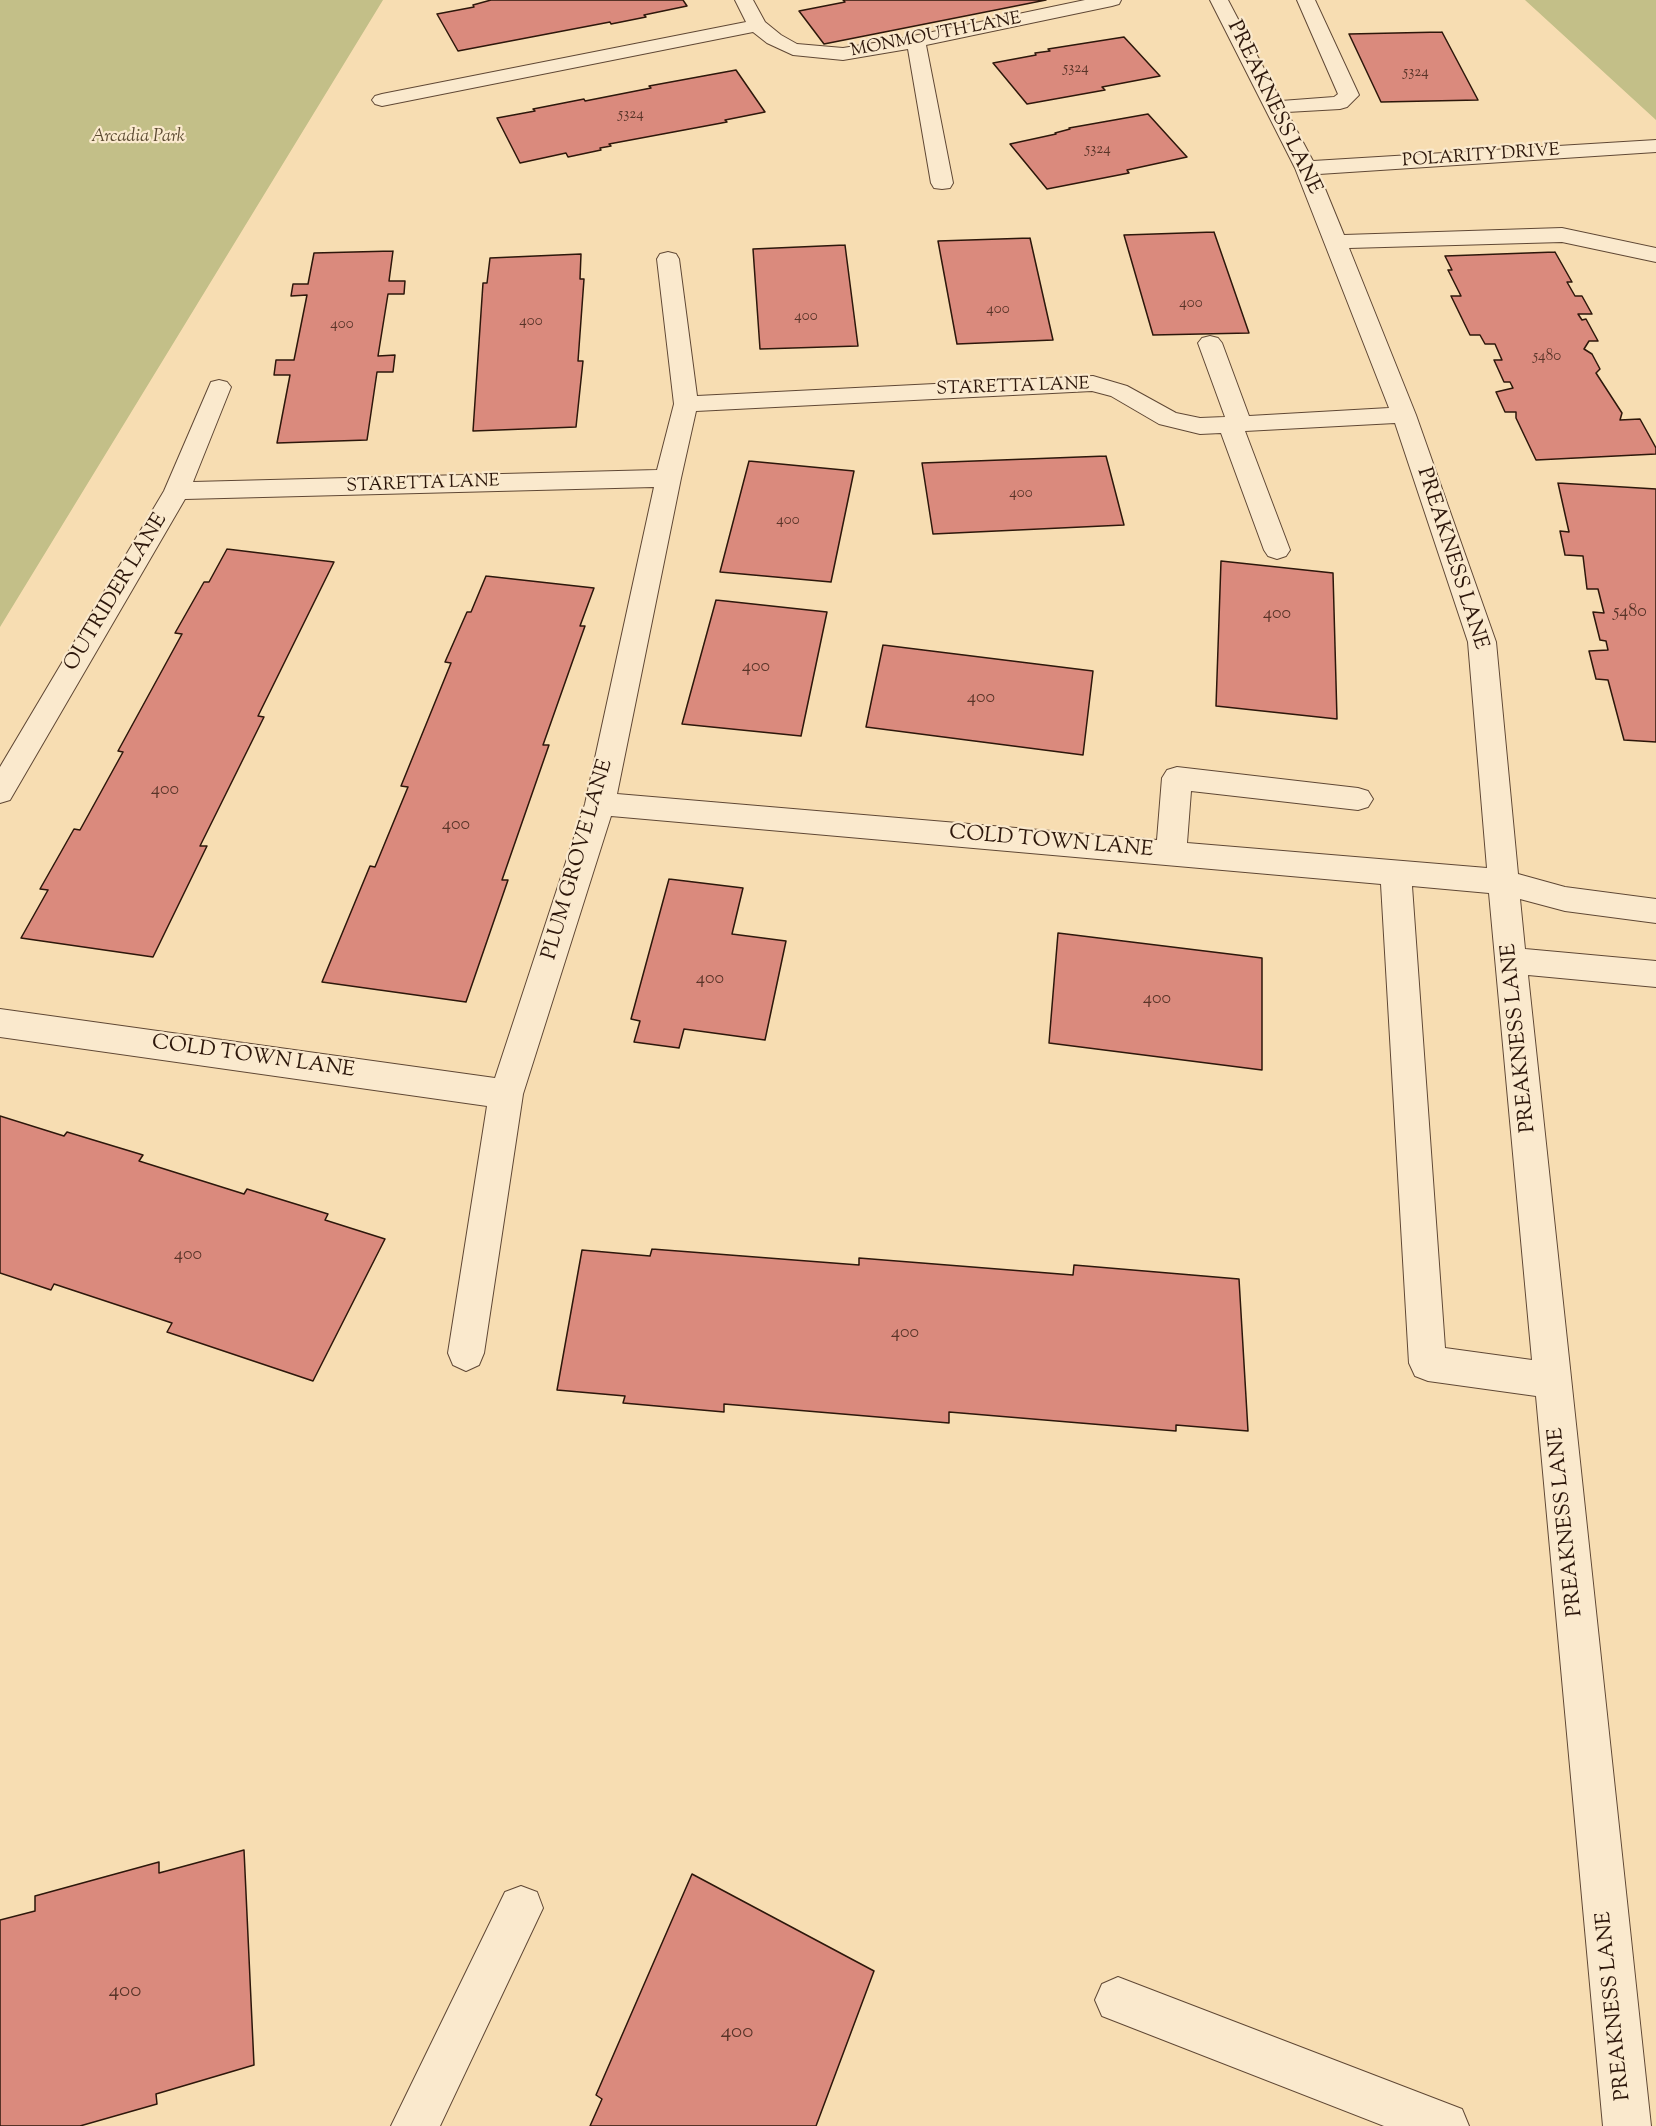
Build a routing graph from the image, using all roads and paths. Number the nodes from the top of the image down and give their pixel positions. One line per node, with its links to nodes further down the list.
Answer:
1 (744, 0): 5 (street, MONMOUTH LANE)
2 (1112, 0): 6 (street, MONMOUTH LANE)
3 (1219, 0): 8 (street, PREAKNESS LANE)
4 (1306, 0): 8 (street)
5 (757, 25): 6 (street, MONMOUTH LANE); 7 (street)
6 (916, 42): 11 (street)
7 (382, 100)
8 (1275, 107): 10 (street, PREAKNESS LANE)
9 (1656, 146): 10 (street, POLARITY DRIVE)
10 (1306, 168): 12 (street, PREAKNESS LANE)
11 (942, 183)
12 (1336, 242): 13 (street); 18 (street, PREAKNESS LANE)
13 (1656, 255)
14 (668, 259): 17 (street, PLUM GROVE LANE)
15 (1210, 343): 19 (street)
16 (219, 387): 21 (street, OUTRIDER LANE)
17 (686, 404): 19 (street, STARETTA LANE); 20 (street, PLUM GROVE LANE)
18 (1404, 415): 19 (street, STARETTA LANE); 28 (street, PREAKNESS LANE)
19 (1235, 424): 22 (street)
20 (668, 478): 21 (street, STARETTA LANE); 25 (street, PLUM GROVE LANE)
21 (177, 491): 23 (street, OUTRIDER LANE)
22 (1277, 550)
23 (0, 792)
24 (1358, 799): 26 (street)
25 (600, 804): 26 (street, COLD TOWN LANE); 33 (street, PLUM GROVE LANE)
26 (1171, 853): 27 (street, COLD TOWN LANE)
27 (1396, 873): 28 (street, COLD TOWN LANE); 35 (street)
28 (1503, 882): 29 (street, COLD TOWN LANE); 30 (street, PREAKNESS LANE)
29 (1656, 911)
30 (1512, 961): 31 (street); 35 (street, PREAKNESS LANE)
31 (1656, 974)
32 (0, 1023): 33 (street, COLD TOWN LANE)
33 (506, 1094): 34 (street, PLUM GROVE LANE)
34 (466, 1353)
35 (1553, 1381): 40 (street, PREAKNESS LANE)
36 (520, 1908): 38 (street)
37 (1118, 2000): 39 (street)
38 (415, 2126)
39 (1445, 2126)
40 (1627, 2126)

